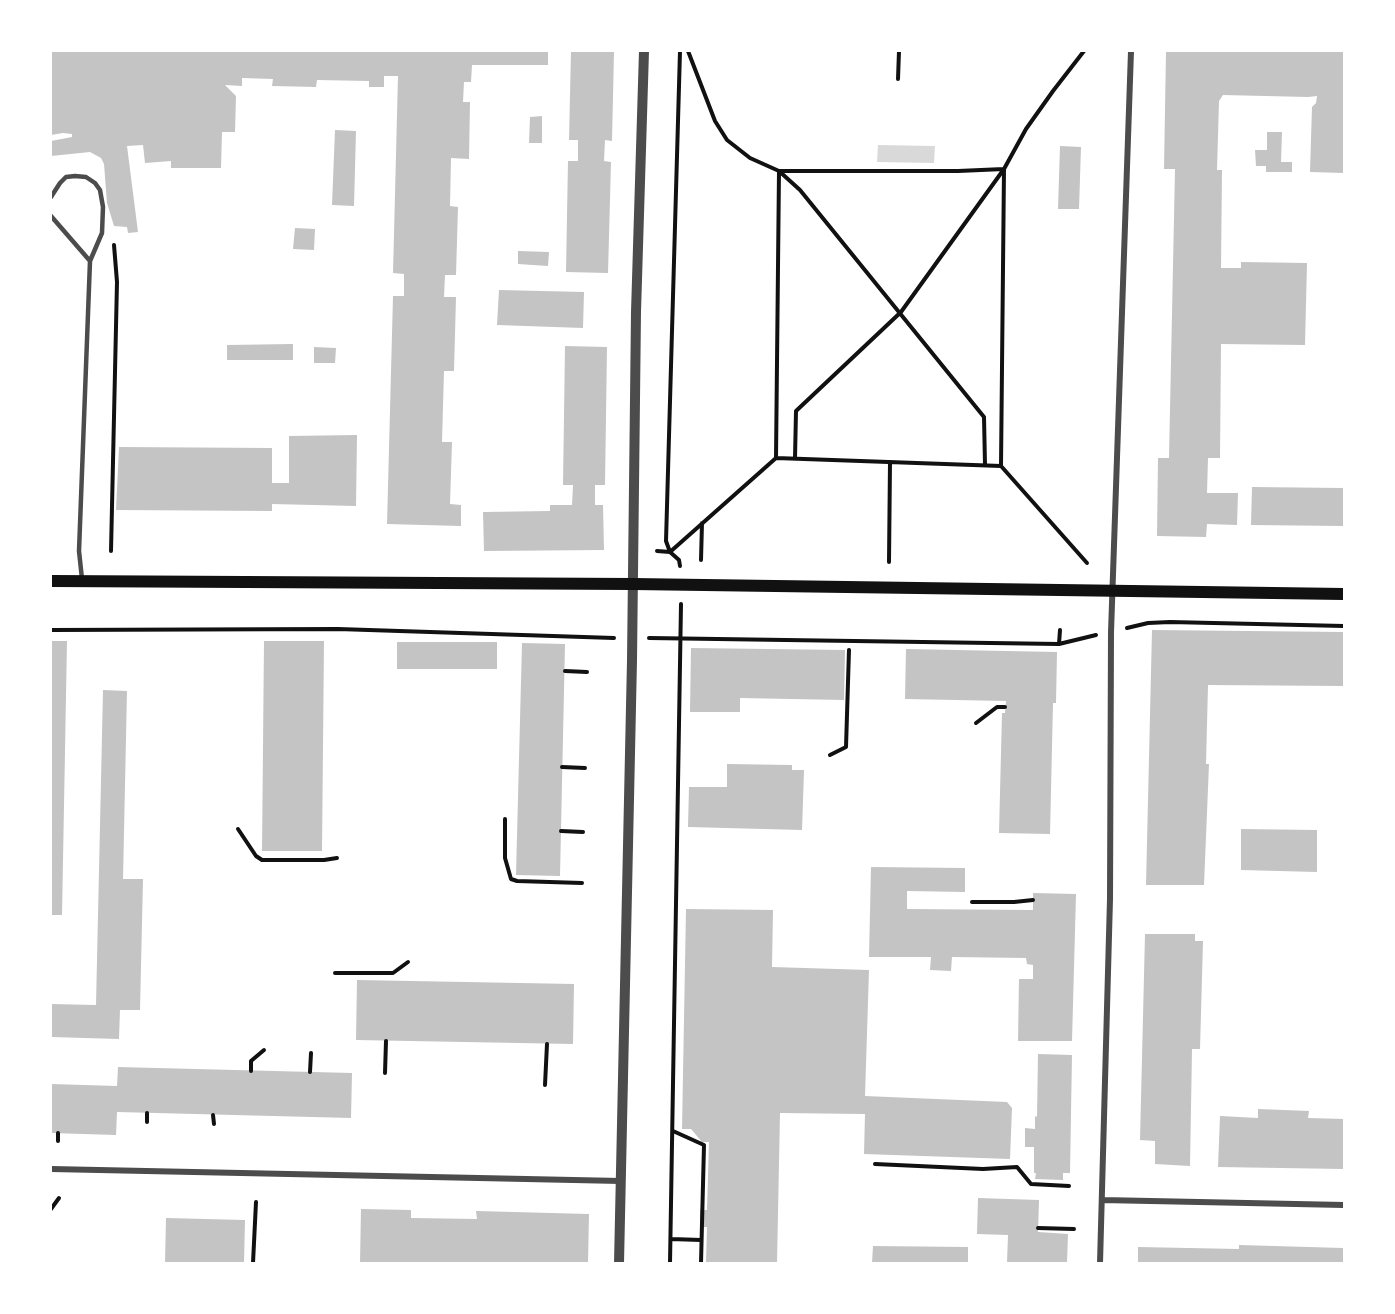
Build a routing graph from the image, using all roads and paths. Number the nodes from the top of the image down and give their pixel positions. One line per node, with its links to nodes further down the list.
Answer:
1 (644, 51): 29 (street)
2 (680, 51): 23 (path)
3 (688, 51): 9 (path)
4 (899, 51): 7 (path)
5 (1084, 51): 8 (path)
6 (1131, 51): 30 (street)
7 (898, 79)
8 (1004, 169): 9 (path); 14 (path); 19 (path)
9 (779, 171): 14 (path); 15 (path)
10 (51, 197): 12 (lane)
11 (51, 216): 13 (lane)
12 (102, 229): 13 (lane); 21 (path)
13 (90, 261): 28 (lane)
14 (901, 312): 16 (path); 18 (path)
15 (776, 458): 16 (path); 20 (path)
16 (795, 458): 17 (path)
17 (890, 462): 18 (path); 25 (path)
18 (985, 465): 19 (path)
19 (1001, 466): 26 (path)
20 (702, 523): 23 (path); 24 (path)
21 (111, 551)
22 (657, 551): 23 (path)
23 (670, 552)
24 (701, 560)
25 (889, 562)
26 (1087, 563)
27 (51, 580): 28 (main road)
28 (82, 582): 29 (main road)
29 (633, 584): 30 (main road); 72 (street)
30 (1112, 591): 31 (main road); 75 (street)
31 (1344, 594)
32 (1148, 623): 33 (path)
33 (1344, 626)
34 (51, 630): 36 (path)
35 (1060, 630): 67 (path)
36 (588, 638)
37 (849, 650): 42 (path)
38 (565, 671): 39 (path)
39 (587, 672)
40 (1005, 707): 41 (path)
41 (976, 723)
42 (830, 755)
43 (562, 767): 44 (path)
44 (585, 768)
45 (505, 819): 50 (path)
46 (238, 829): 49 (path)
47 (561, 831): 48 (path)
48 (583, 832)
49 (336, 858)
50 (582, 883)
51 (1033, 900): 52 (path)
52 (972, 902)
53 (408, 962): 54 (path)
54 (335, 973)
55 (386, 1041): 61 (path)
56 (547, 1044): 62 (path)
57 (264, 1050): 59 (path)
58 (311, 1053): 60 (path)
59 (251, 1071)
60 (310, 1072)
61 (385, 1073)
62 (545, 1085)
63 (147, 1113): 65 (path)
64 (213, 1114): 66 (path)
65 (147, 1122)
66 (214, 1124)
67 (673, 1131): 81 (path); 82 (path)
68 (58, 1133): 69 (path)
69 (58, 1141)
70 (875, 1164): 73 (path)
71 (51, 1169): 72 (street)
72 (621, 1181): 84 (street)
73 (1069, 1186)
74 (59, 1198): 78 (path)
75 (1102, 1200): 77 (street); 87 (street)
76 (256, 1202): 83 (path)
77 (1344, 1205)
78 (51, 1209)
79 (1038, 1228): 80 (path)
80 (1074, 1229)
81 (671, 1239): 82 (path); 85 (path)
82 (701, 1240): 86 (path)
83 (253, 1263)
84 (619, 1263)
85 (670, 1263)
86 (701, 1263)
87 (1101, 1263)

